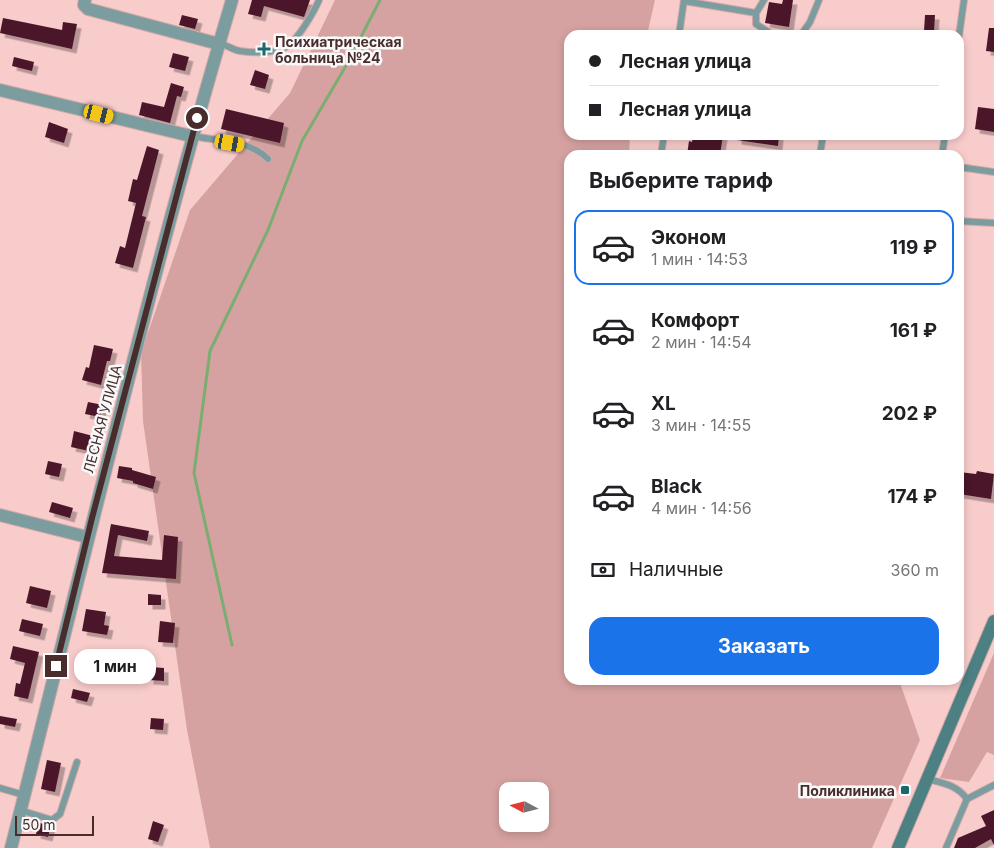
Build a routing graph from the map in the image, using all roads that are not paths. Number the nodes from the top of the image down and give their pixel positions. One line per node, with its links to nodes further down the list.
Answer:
1 (85, 0): 13 (street)
2 (232, 0): 13 (street, ЛЕСНАЯ УЛИЦА)
3 (319, 0): 13 (lane)
4 (684, 0): 8 (lane); 9 (lane)
5 (764, 0): 8 (lane)
6 (819, 0): 11 (lane)
7 (964, 0): 12 (lane)
8 (756, 13): 10 (lane)
9 (680, 30)
10 (765, 30)
11 (804, 30)
12 (960, 30)
13 (219, 44): 15 (street, ЛЕСНАЯ УЛИЦА)
14 (0, 90): 15 (street)
15 (192, 136): 16 (lane); 22 (street, ЛЕСНАЯ УЛИЦА)
16 (268, 159)
17 (964, 168): 18 (lane)
18 (994, 172)
19 (964, 221): 20 (lane)
20 (994, 224)
21 (0, 515): 22 (street)
22 (87, 537): 30 (street, ЛЕСНАЯ УЛИЦА)
23 (994, 622): 24 (street)
24 (964, 679)
25 (961, 685): 27 (street)
26 (77, 762): 32 (lane)
27 (926, 778): 31 (lane); 34 (street)
28 (994, 785): 31 (lane)
29 (0, 788): 30 (lane)
30 (24, 794): 32 (street, ЛЕСНАЯ УЛИЦА)
31 (967, 799): 35 (lane)
32 (20, 810): 33 (street, ЛЕСНАЯ УЛИЦА)
33 (11, 848)
34 (898, 848)
35 (946, 848)

